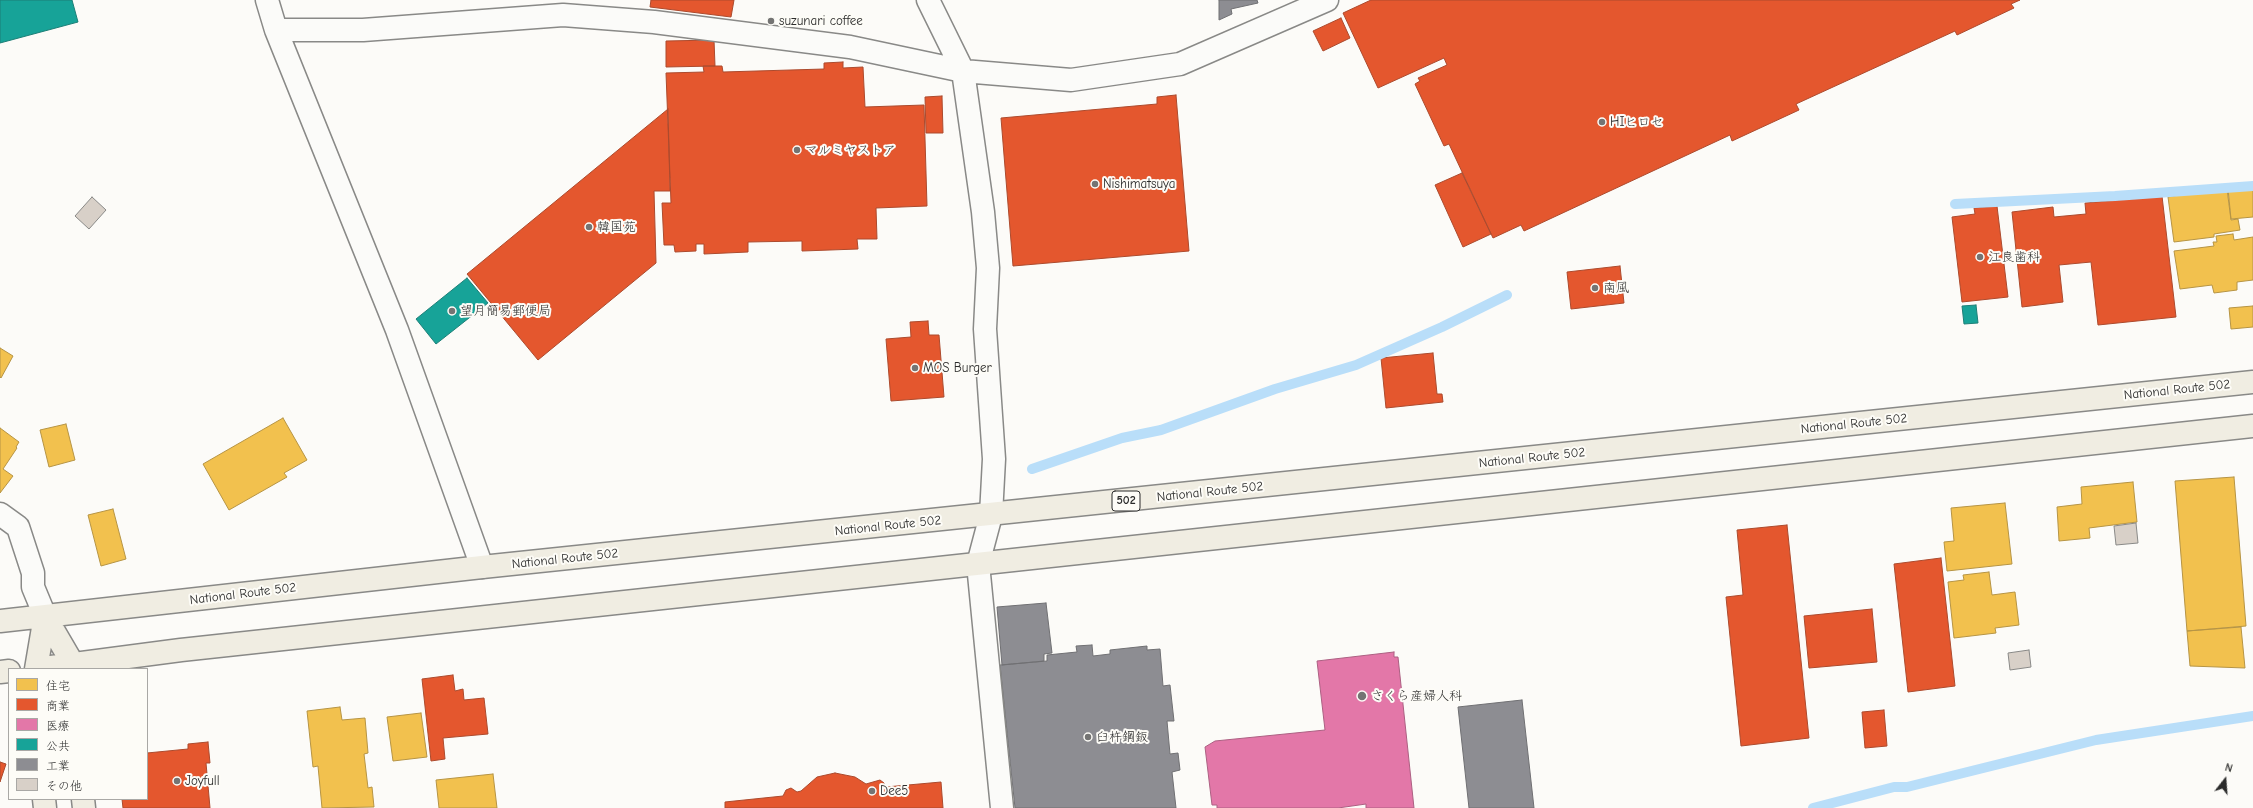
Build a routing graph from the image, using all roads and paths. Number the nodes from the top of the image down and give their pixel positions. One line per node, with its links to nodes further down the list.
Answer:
1 (267, 0): 4 (street)
2 (928, 0): 5 (street)
3 (1327, 0): 5 (street)
4 (276, 30): 5 (street); 11 (street)
5 (963, 72): 9 (street)
6 (2253, 382): 9 (highway, National Route 502 / 502)
7 (2253, 426): 10 (highway)
8 (0, 514): 12 (street)
9 (991, 515): 10 (street); 11 (highway, National Route 502 / 502)
10 (978, 564): 14 (highway); 17 (street)
11 (482, 567): 12 (highway, National Route 502 / 502)
12 (45, 616): 13 (highway, National Route 502 / 502); 14 (highway); 15 (highway)
13 (0, 621)
14 (73, 666): 16 (highway)
15 (36, 668)
16 (48, 668)
17 (1002, 808)

